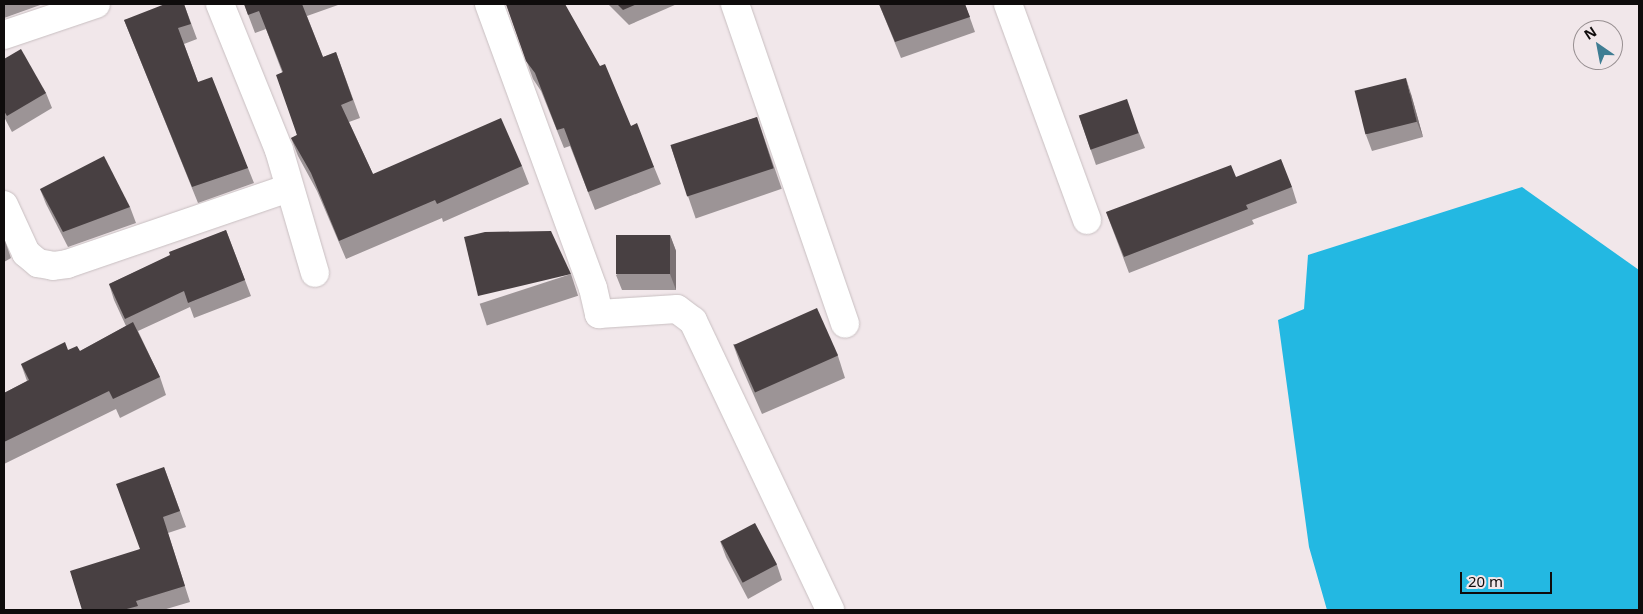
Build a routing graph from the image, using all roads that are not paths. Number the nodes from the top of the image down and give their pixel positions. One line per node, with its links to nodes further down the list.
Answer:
1 (96, 4): 6 (street)
2 (220, 4): 7 (street)
3 (489, 4): 12 (street)
4 (735, 4): 11 (street)
5 (1008, 4): 9 (street)
6 (4, 35)
7 (289, 188): 8 (street); 10 (street)
8 (4, 205)
9 (1087, 220)
10 (315, 273)
11 (845, 324)
12 (830, 610)

